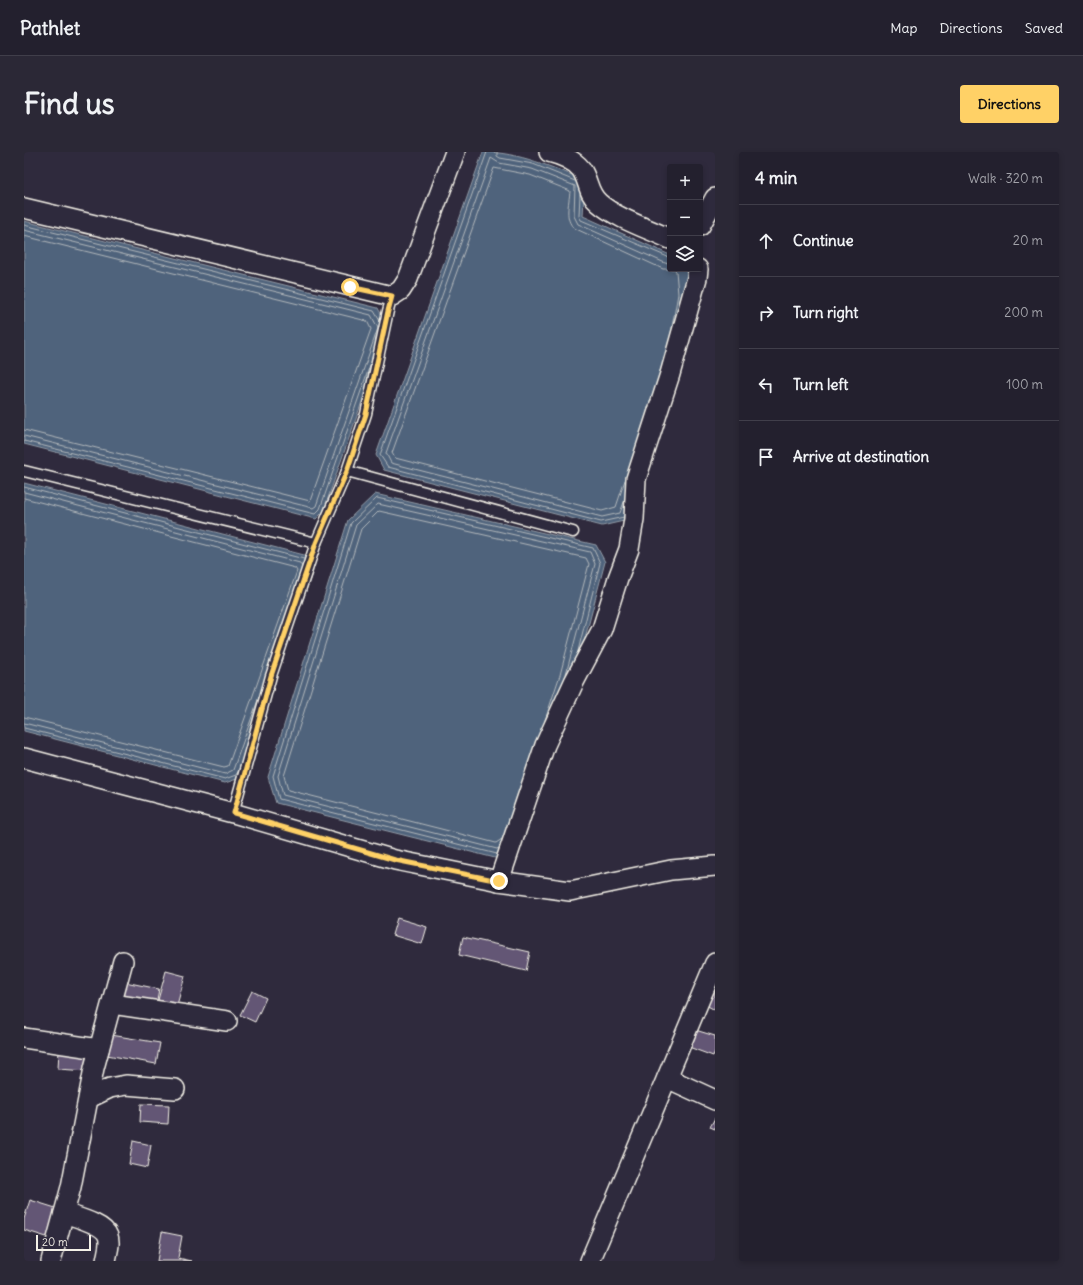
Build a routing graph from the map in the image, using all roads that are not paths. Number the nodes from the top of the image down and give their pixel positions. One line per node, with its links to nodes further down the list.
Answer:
1 (455, 152): 8 (street)
2 (549, 152): 6 (street)
3 (715, 200): 5 (street)
4 (24, 208): 8 (street)
5 (703, 221)
6 (667, 238)
7 (698, 272): 16 (street)
8 (392, 296): 10 (lane)
9 (24, 471): 12 (lane)
10 (347, 471): 11 (lane); 12 (lane)
11 (572, 532)
12 (316, 543): 14 (lane)
13 (24, 758): 14 (street)
14 (234, 813): 16 (street)
15 (715, 866): 16 (street)
16 (499, 881)
17 (123, 962): 19 (street)
18 (715, 963): 23 (street)
19 (112, 1004): 20 (street); 22 (street)
20 (227, 1021)
21 (24, 1038): 22 (street)
22 (99, 1049): 25 (street)
23 (667, 1078): 26 (street); 30 (street)
24 (175, 1089): 25 (street)
25 (89, 1098): 27 (street)
26 (715, 1100)
27 (64, 1213): 28 (street); 29 (street)
28 (50, 1261)
29 (106, 1261)
30 (590, 1261)

